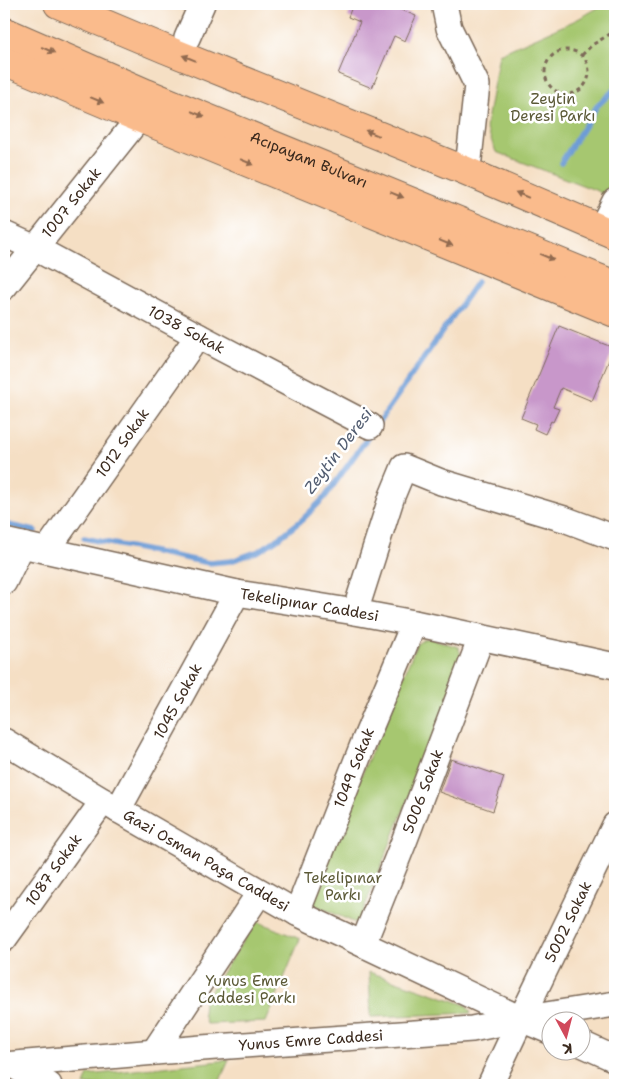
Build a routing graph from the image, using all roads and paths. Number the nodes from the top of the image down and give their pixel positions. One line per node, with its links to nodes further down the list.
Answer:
1 (58, 4): 10 (main road, one-way to 1)
2 (202, 4): 6 (street)
3 (444, 4): 10 (street)
4 (4, 31): 15 (main road, Acıpayam Bulvarı, one-way to 15)
5 (615, 31): 7 (path)
6 (187, 38)
7 (582, 55): 7 (path)
8 (4, 61): 9 (main road, one-way to 9)
9 (139, 118): 14 (street, 1007 Sokak); 17 (main road, one-way to 17)
10 (464, 170): 12 (main road, one-way to 10)
11 (615, 201): 12 (street)
12 (608, 232)
13 (4, 234): 14 (street, 1038 Sokak)
14 (36, 248): 16 (street, 1007 Sokak); 18 (street, 1038 Sokak)
15 (615, 285)
16 (4, 288)
17 (615, 312)
18 (198, 336): 19 (street, 1038 Sokak); 22 (street, 1012 Sokak)
19 (370, 426)
20 (615, 538): 25 (street)
21 (13, 543): 22 (street, Tekelipınar Caddesi); 23 (street)
22 (47, 550): 24 (street, Tekelipınar Caddesi)
23 (4, 582)
24 (237, 593): 25 (street, Tekelipınar Caddesi); 30 (street, 1045 Sokak)
25 (355, 612): 26 (street, Tekelipınar Caddesi)
26 (414, 623): 27 (street, Tekelipınar Caddesi); 33 (street, 1049 Sokak)
27 (481, 638): 28 (street, Tekelipınar Caddesi); 35 (street, 5006 Sokak)
28 (615, 666)
29 (4, 741): 30 (street, Gazi Osman Paşa Caddesi)
30 (111, 806): 32 (street, Gazi Osman Paşa Caddesi); 34 (street, 1087 Sokak)
31 (615, 825): 37 (street, 5002 Sokak)
32 (260, 892): 33 (street, Gazi Osman Paşa Caddesi); 40 (street)
33 (297, 913): 35 (street, Gazi Osman Paşa Caddesi)
34 (4, 938)
35 (363, 944): 37 (street, Gazi Osman Paşa Caddesi)
36 (615, 1004): 37 (street, Yunus Emre Caddesi)
37 (521, 1019): 38 (street, Gazi Osman Paşa Caddesi); 40 (street, Yunus Emre Caddesi); 44 (street, 5002 Sokak)
38 (542, 1028)
39 (592, 1048): 41 (street)
40 (154, 1052): 42 (street, Yunus Emre Caddesi)
41 (615, 1058)
42 (8, 1065): 43 (street)
43 (49, 1085)
44 (490, 1085)

